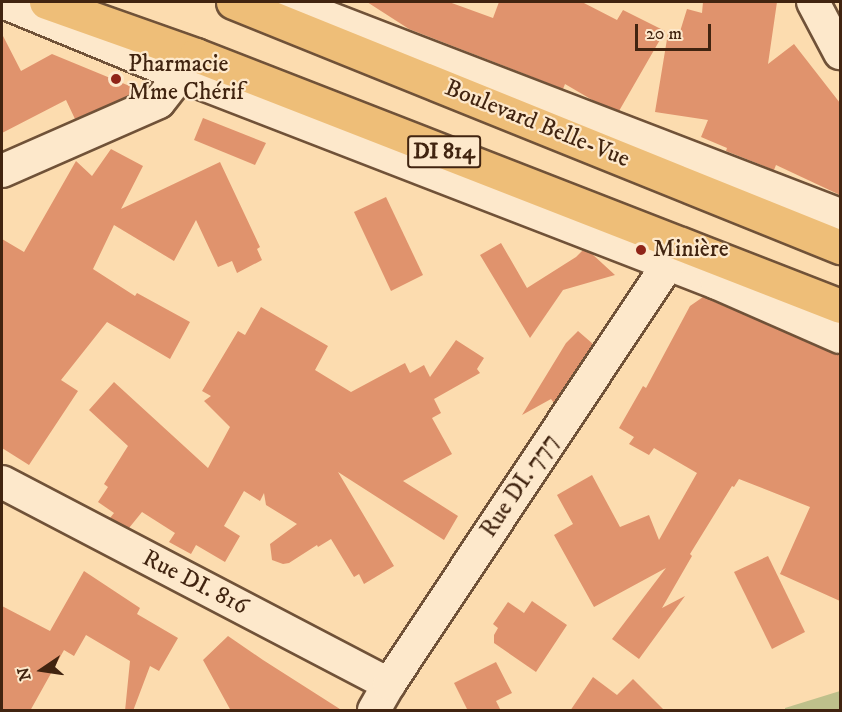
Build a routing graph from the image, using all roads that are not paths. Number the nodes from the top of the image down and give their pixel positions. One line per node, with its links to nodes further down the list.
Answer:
1 (3, 2): 7 (street)
2 (46, 2): 7 (main road, DI 814)
3 (233, 2): 10 (main road, Boulevard Belle-Vue / DI 814)
4 (287, 2): 9 (street, Boulevard Belle-Vue)
5 (813, 2): 6 (street)
6 (840, 53)
7 (188, 65): 8 (street); 11 (street); 12 (main road, DI 814)
8 (2, 171)
9 (840, 214)
10 (840, 248)
11 (668, 264): 13 (street); 15 (street, Rue DI. 777)
12 (840, 306)
13 (840, 337)
14 (2, 483): 15 (street, Rue DI. 816)
15 (382, 697)

